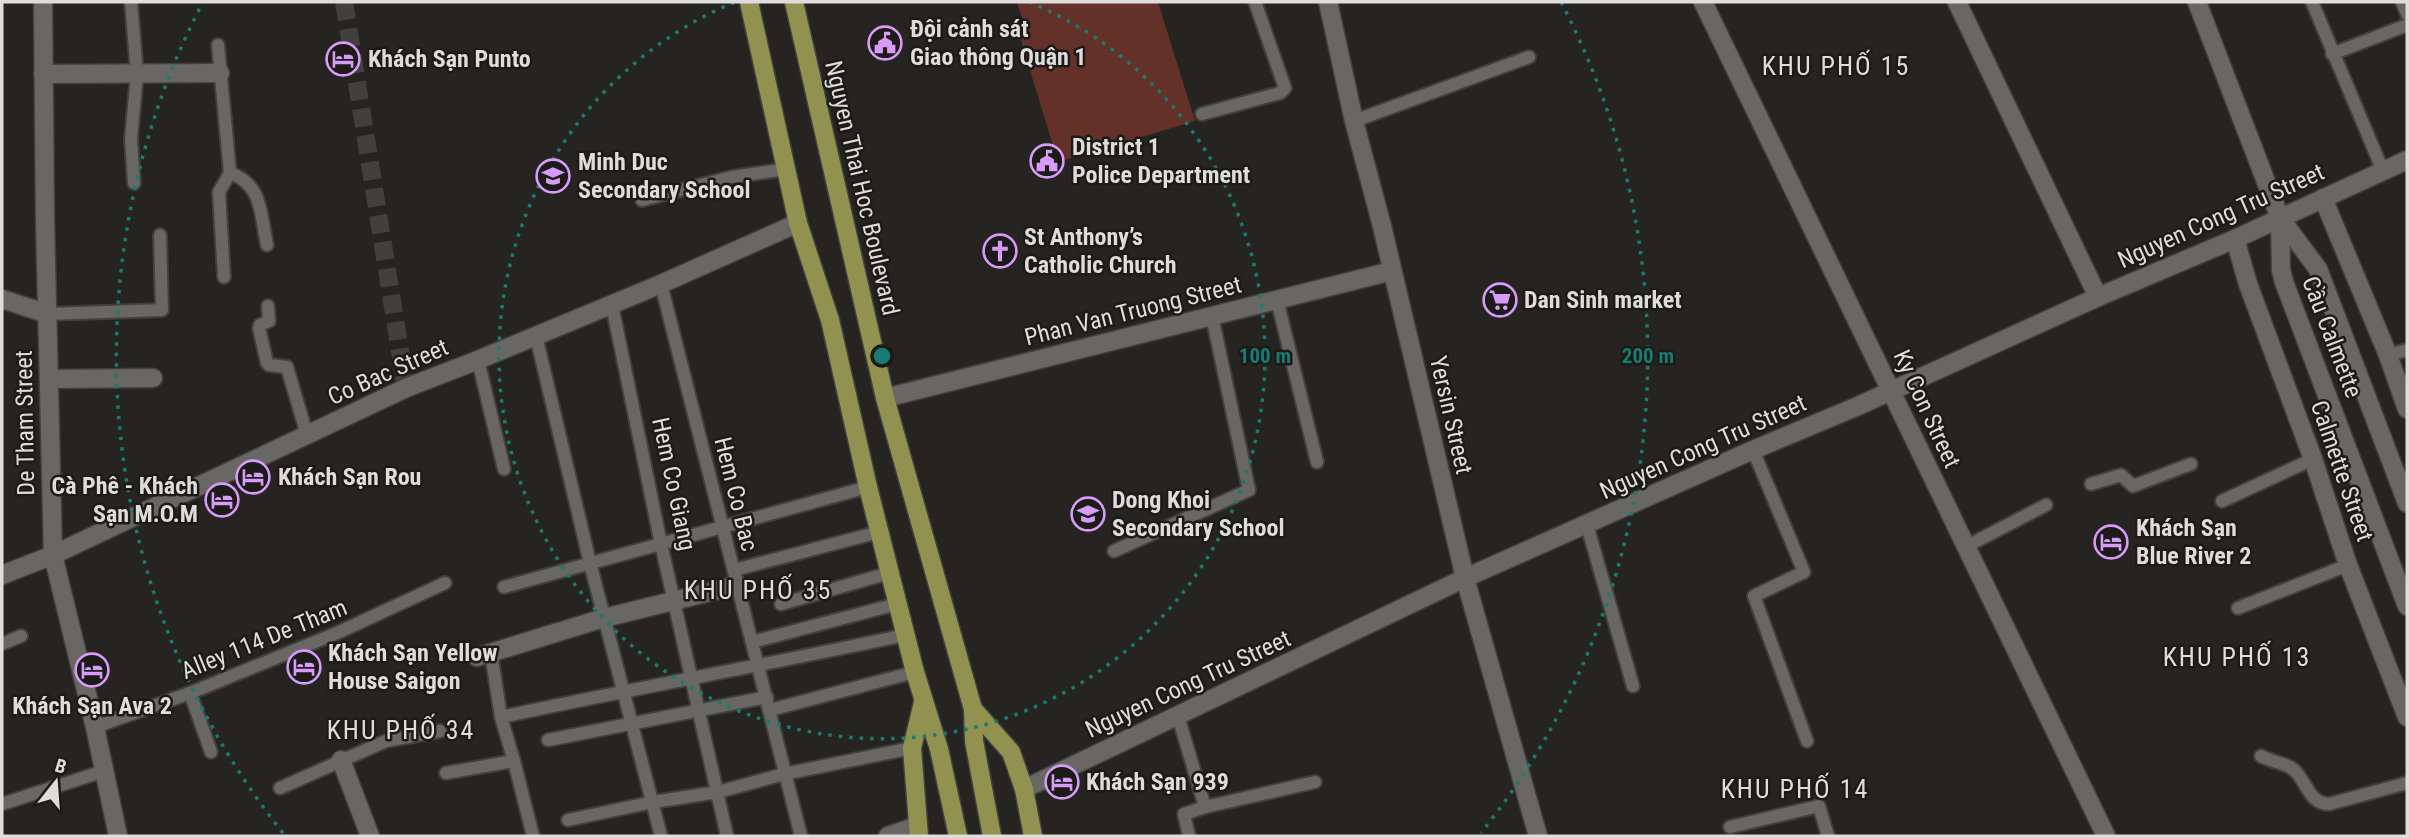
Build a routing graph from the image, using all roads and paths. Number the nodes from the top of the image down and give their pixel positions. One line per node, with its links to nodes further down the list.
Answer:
1 (43, 2): 18 (street, De Tham Street)
2 (131, 2): 19 (lane)
3 (749, 2): 23 (main road)
4 (794, 2): 51 (main road, Nguyen Thai Hoc Boulevard)
5 (1255, 2): 20 (lane)
6 (1328, 2): 21 (street, Yersin Street)
7 (1703, 2): 50 (street, Ky Con Street)
8 (1957, 2): 37 (street)
9 (2197, 2): 29 (street)
10 (2312, 2): 15 (lane)
11 (2402, 2): 12 (lane)
12 (2407, 14)
13 (2407, 24): 15 (lane)
14 (218, 46): 17 (lane)
15 (2332, 54): 24 (lane)
16 (1529, 57): 21 (lane)
17 (220, 73): 19 (street); 25 (lane)
18 (43, 74): 19 (street); 42 (street, De Tham Street)
19 (137, 74): 26 (lane)
20 (1202, 114)
21 (1354, 121): 34 (street, Yersin Street)
22 (2407, 160): 24 (street, Nguyen Cong Tru Street)
23 (786, 169): 28 (lane); 30 (main road)
24 (2383, 171): 27 (street, Nguyen Cong Tru Street)
25 (230, 173): 33 (lane); 35 (lane)
26 (134, 183)
27 (2323, 198): 29 (street, Nguyen Cong Tru Street); 46 (street)
28 (642, 200)
29 (2280, 218): 32 (street, Nguyen Cong Tru Street); 62 (street, Cầu Calmette); 82 (street, Cầu Calmette)
30 (798, 223): 36 (street, Co Bac Street); 60 (main road)
31 (160, 235): 42 (lane)
32 (2235, 239): 37 (street, Nguyen Cong Tru Street); 55 (street, Calmette Street)
33 (267, 245)
34 (1392, 271): 39 (street, Phan Van Truong Street); 76 (street, Yersin Street)
35 (224, 277)
36 (661, 284): 40 (street, Co Bac Street); 65 (lane, Hem Co Bac)
37 (2098, 297): 50 (street, Nguyen Cong Tru Street)
38 (2, 299): 42 (street)
39 (1278, 300): 43 (street, Phan Van Truong Street); 56 (lane)
40 (612, 304): 44 (street, Co Bac Street); 67 (lane, Hem Co Giang)
41 (268, 306): 53 (lane)
42 (48, 314): 49 (street, De Tham Street)
43 (1212, 316): 51 (street, Phan Van Truong Street); 69 (lane)
44 (536, 336): 47 (street, Co Bac Street); 71 (lane)
45 (2407, 350): 46 (lane)
46 (2388, 355): 52 (street)
47 (478, 360): 53 (street, Co Bac Street); 58 (lane)
48 (153, 378): 49 (street)
49 (49, 379): 70 (street, De Tham Street)
50 (1891, 391): 54 (street, Nguyen Cong Tru Street); 68 (street, Ky Con Street)
51 (885, 398): 98 (main road, Nguyen Thai Hoc Boulevard)
52 (2407, 409)
53 (307, 435): 70 (street, Co Bac Street)
54 (1753, 450): 64 (street, Nguyen Cong Tru Street); 107 (lane)
55 (2313, 459): 61 (lane); 72 (street, Calmette Street)
56 (1317, 462)
57 (2191, 464): 59 (lane)
58 (504, 469)
59 (2091, 484)
60 (868, 487): 65 (lane); 66 (main road)
61 (2222, 501)
62 (2407, 503)
63 (2046, 505): 68 (lane)
64 (1587, 525): 76 (street, Nguyen Cong Tru Street); 93 (lane)
65 (723, 527): 67 (lane); 75 (lane, Hem Co Bac)
66 (879, 532): 73 (main road); 75 (lane)
67 (661, 544): 71 (lane); 79 (lane, Hem Co Giang)
68 (1965, 547): 140 (street, Ky Con Street)
69 (1114, 551)
70 (53, 555): 74 (street, Co Bac Street); 104 (street, De Tham Street)
71 (590, 563): 78 (lane); 84 (lane)
72 (2348, 565): 83 (lane); 102 (street, Calmette Street)
73 (889, 573): 80 (lane); 81 (main road)
74 (2, 575)
75 (736, 578): 79 (street); 87 (lane, Hem Co Bac)
76 (1465, 578): 100 (street, Nguyen Cong Tru Street); 138 (street, Yersin Street)
77 (445, 583): 95 (lane, Alley 114 De Tham)
78 (503, 587)
79 (675, 601): 84 (street); 92 (lane, Hem Co Giang)
80 (781, 604)
81 (897, 604): 85 (main road); 87 (lane)
82 (2407, 606)
83 (2238, 608)
84 (604, 618): 89 (street); 94 (lane)
85 (905, 635): 90 (lane); 91 (main road)
86 (21, 636): 88 (lane)
87 (752, 642): 90 (lane, Hem Co Bac)
88 (2, 645)
89 (484, 655): 101 (lane)
90 (758, 666): 92 (lane); 97 (lane, Hem Co Bac)
91 (915, 672): 96 (main road); 97 (lane)
92 (692, 679): 94 (lane); 99 (lane, Hem Co Giang)
93 (1633, 686)
94 (624, 691): 101 (lane); 103 (lane)
95 (190, 693): 104 (lane, Alley 114 De Tham); 109 (lane)
96 (923, 702): 108 (main road); 134 (main road)
97 (768, 704): 99 (lane); 115 (lane, Hem Co Bac)
98 (973, 709): 119 (main road, Nguyen Thai Hoc Boulevard); 135 (main road, Nguyen Thai Hoc Boulevard)
99 (700, 711): 103 (lane); 120 (lane, Hem Co Giang)
100 (1178, 716): 119 (street, Nguyen Cong Tru Street); 123 (lane)
101 (501, 717): 112 (lane)
102 (2407, 718)
103 (632, 723): 106 (lane); 121 (lane)
104 (95, 727): 113 (street, De Tham Street)
105 (440, 731): 111 (lane)
106 (548, 740)
107 (1807, 741)
108 (912, 748): 115 (lane); 126 (main road)
109 (211, 752)
110 (2261, 756): 117 (lane)
111 (341, 761): 118 (lane); 128 (street)
112 (514, 761): 114 (lane); 129 (lane)
113 (104, 771): 122 (lane); 127 (street, De Tham Street)
114 (446, 773)
115 (784, 774): 120 (lane); 132 (lane, Hem Co Bac)
116 (1315, 782): 123 (lane)
117 (2407, 783)
118 (280, 788)
119 (1024, 789): 136 (main road, Nguyen Thai Hoc Boulevard)
120 (718, 792): 121 (lane); 131 (lane, Hem Co Giang)
121 (653, 802): 124 (lane); 130 (lane)
122 (2, 804)
123 (1205, 807): 137 (lane)
124 (568, 820)
125 (1730, 827): 139 (lane)
126 (918, 831): 133 (street)
127 (118, 836)
128 (370, 836)
129 (533, 836)
130 (661, 836)
131 (727, 836)
132 (801, 836)
133 (888, 836)
134 (958, 836)
135 (992, 836)
136 (1033, 836)
137 (1189, 836)
138 (1538, 836)
139 (1828, 836)
140 (2106, 836)

